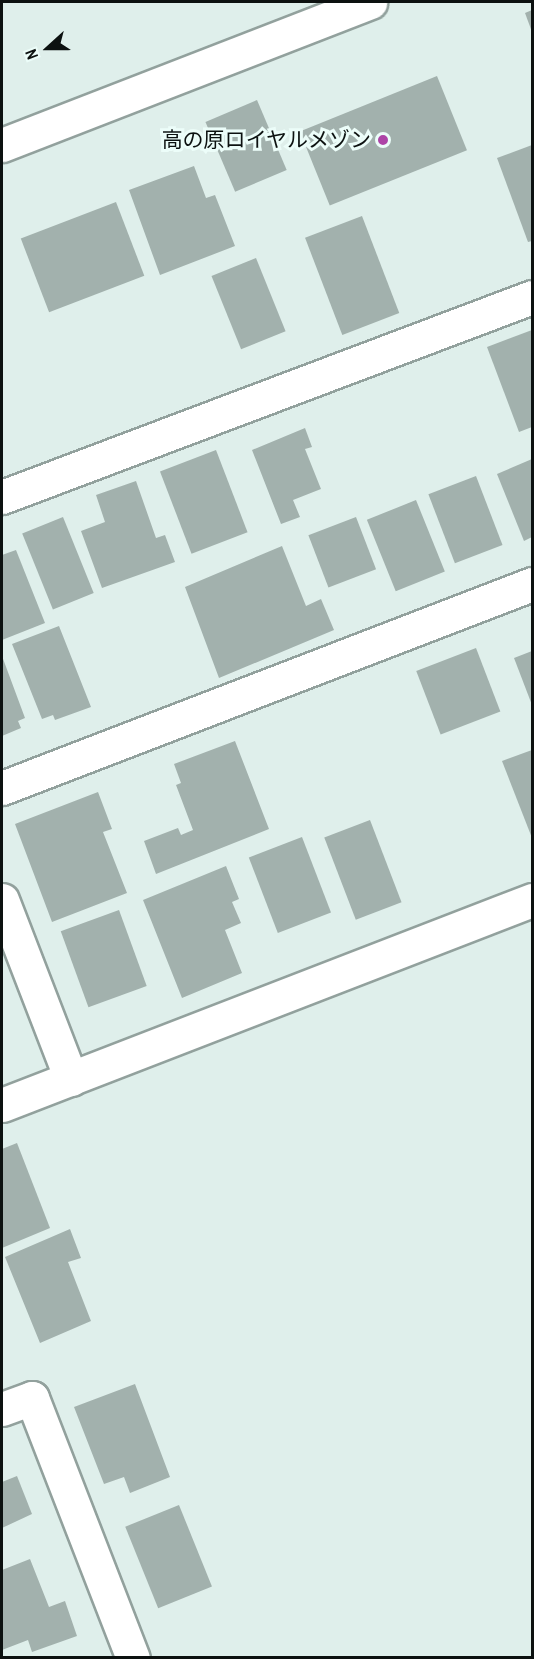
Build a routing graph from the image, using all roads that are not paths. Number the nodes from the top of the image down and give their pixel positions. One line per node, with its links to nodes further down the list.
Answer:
1 (370, 2): 2 (street)
2 (2, 145)
3 (532, 297): 4 (street)
4 (2, 498)
5 (532, 584): 6 (street)
6 (2, 788)
7 (2, 900): 9 (street)
8 (532, 900): 9 (street)
9 (70, 1079): 10 (street)
10 (2, 1106)
11 (2, 1409): 12 (street)
12 (133, 1658)

